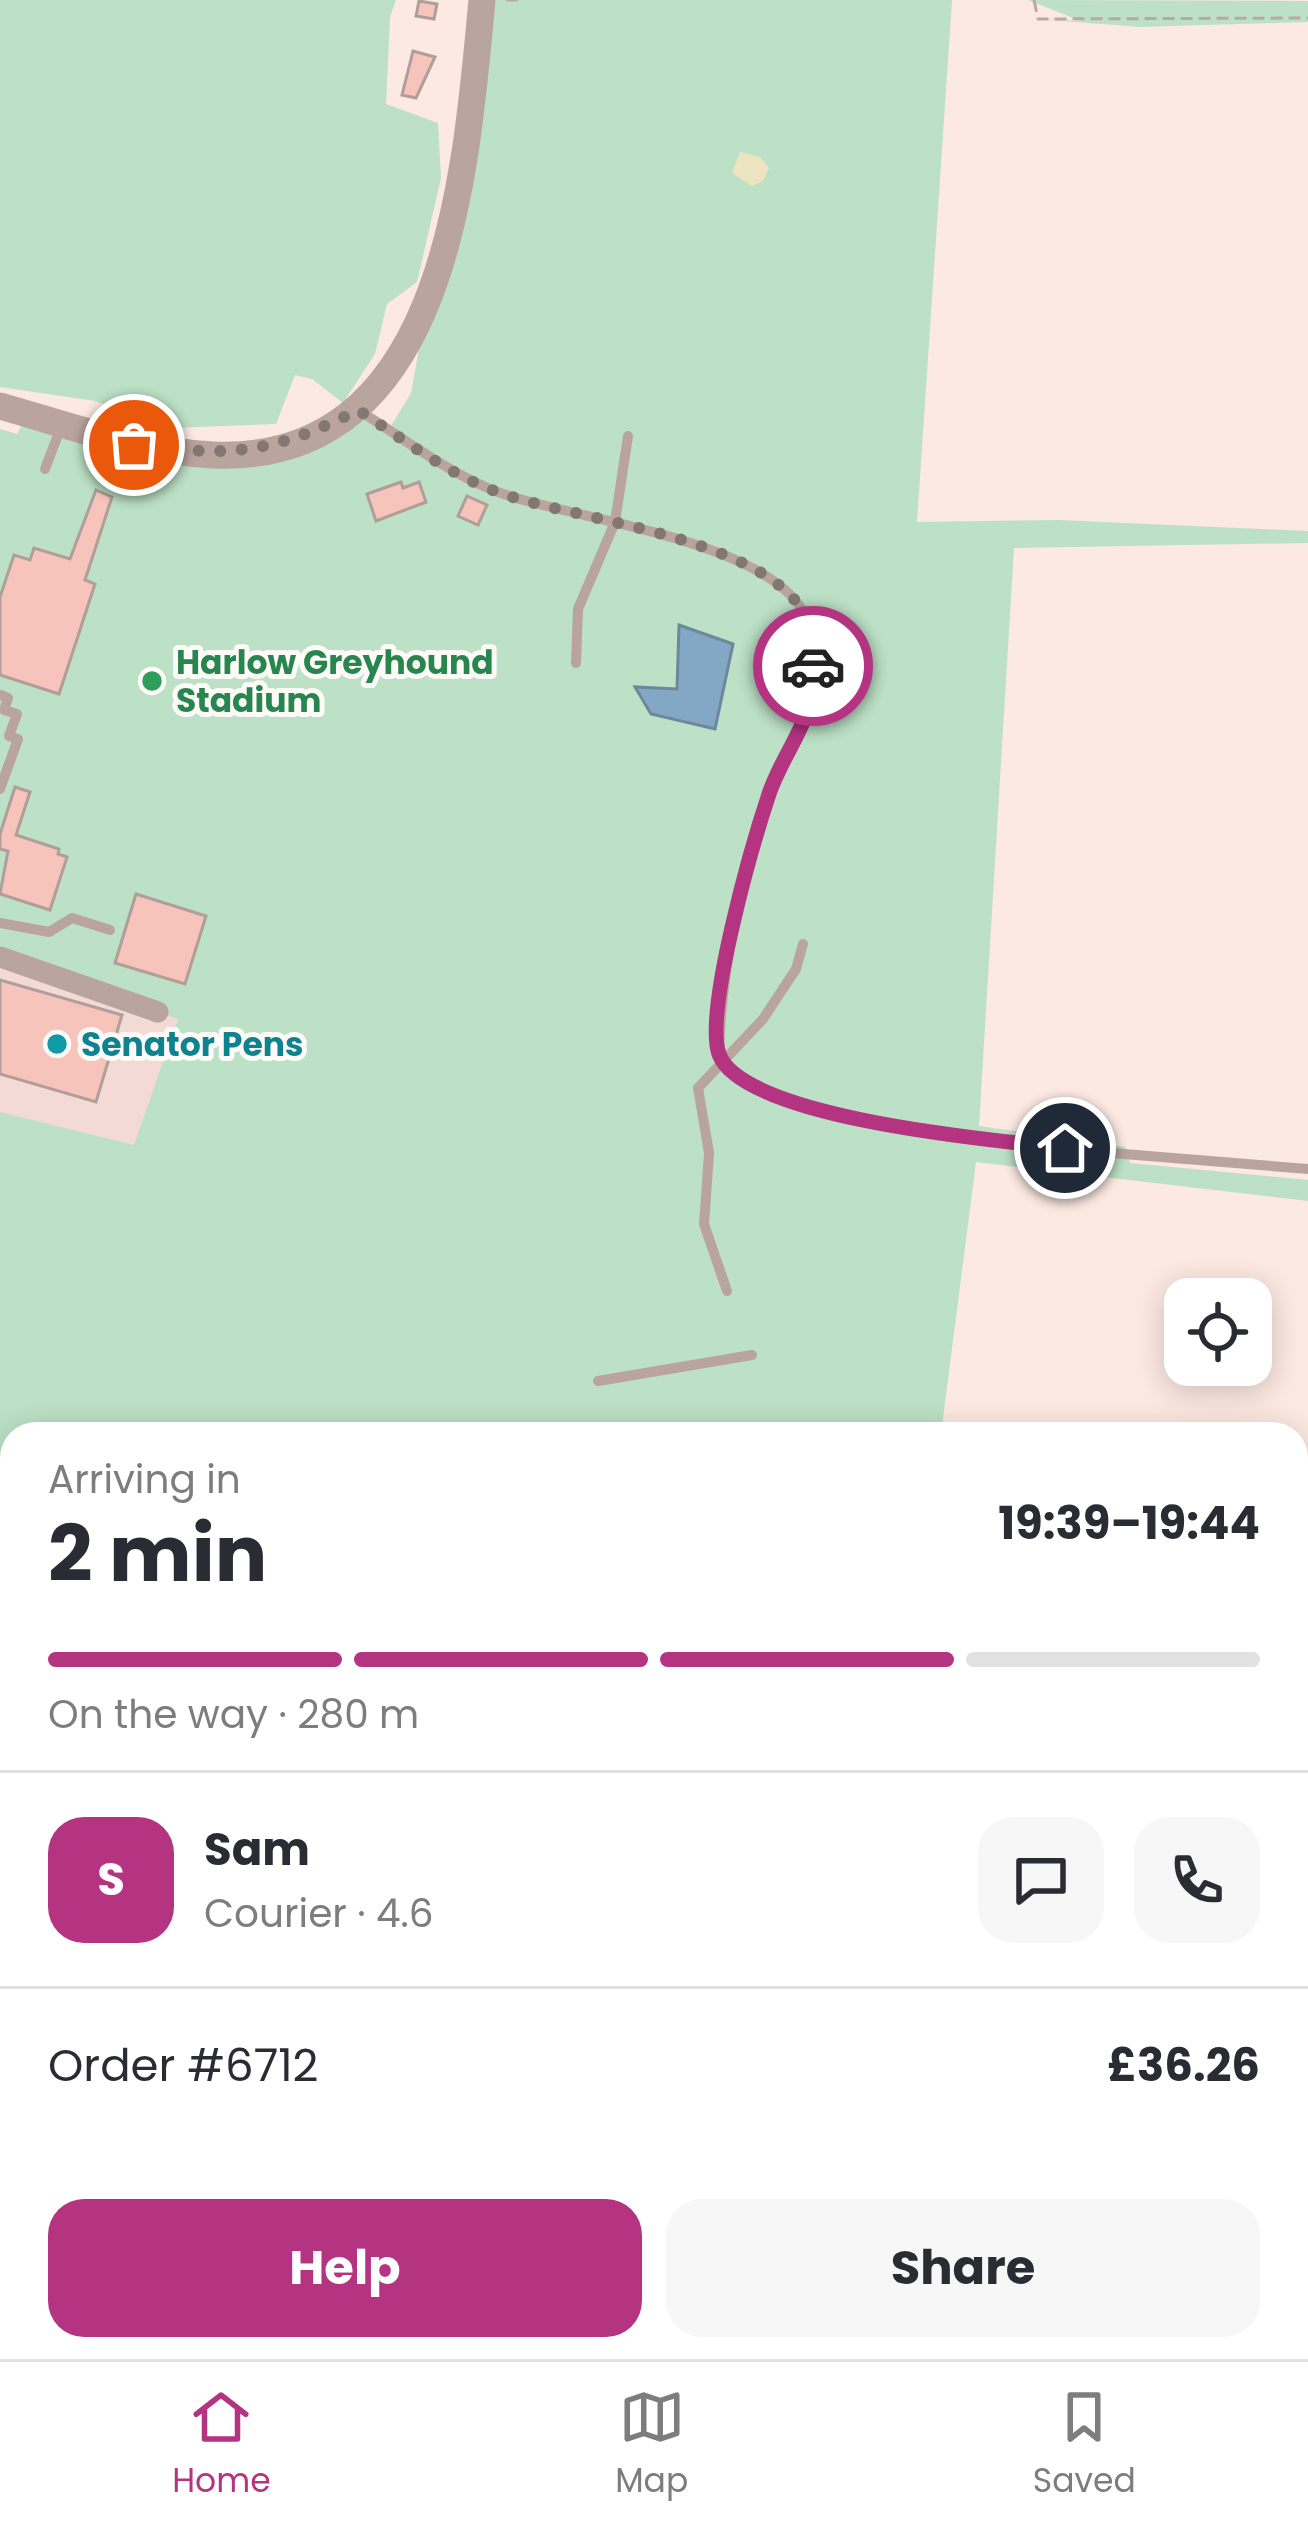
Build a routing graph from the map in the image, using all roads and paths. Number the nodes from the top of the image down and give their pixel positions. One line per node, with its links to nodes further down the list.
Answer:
1 (482, 0): 7 (street)
2 (506, 0): 3 (path)
3 (522, 0)
4 (1034, 0): 5 (path)
5 (1308, 18)
6 (0, 406): 8 (street)
7 (358, 410): 8 (street); 11 (lane)
8 (62, 424): 10 (lane)
9 (628, 436): 11 (lane)
10 (45, 470)
11 (615, 521): 12 (lane); 20 (lane)
12 (576, 663)
13 (0, 695): 14 (lane)
14 (0, 789)
15 (0, 923): 16 (lane)
16 (110, 931)
17 (803, 944): 20 (lane)
18 (0, 958): 19 (street)
19 (158, 1012)
20 (724, 1060): 21 (lane); 22 (lane)
21 (1308, 1169)
22 (728, 1291)
23 (752, 1355): 24 (lane)
24 (598, 1381)

